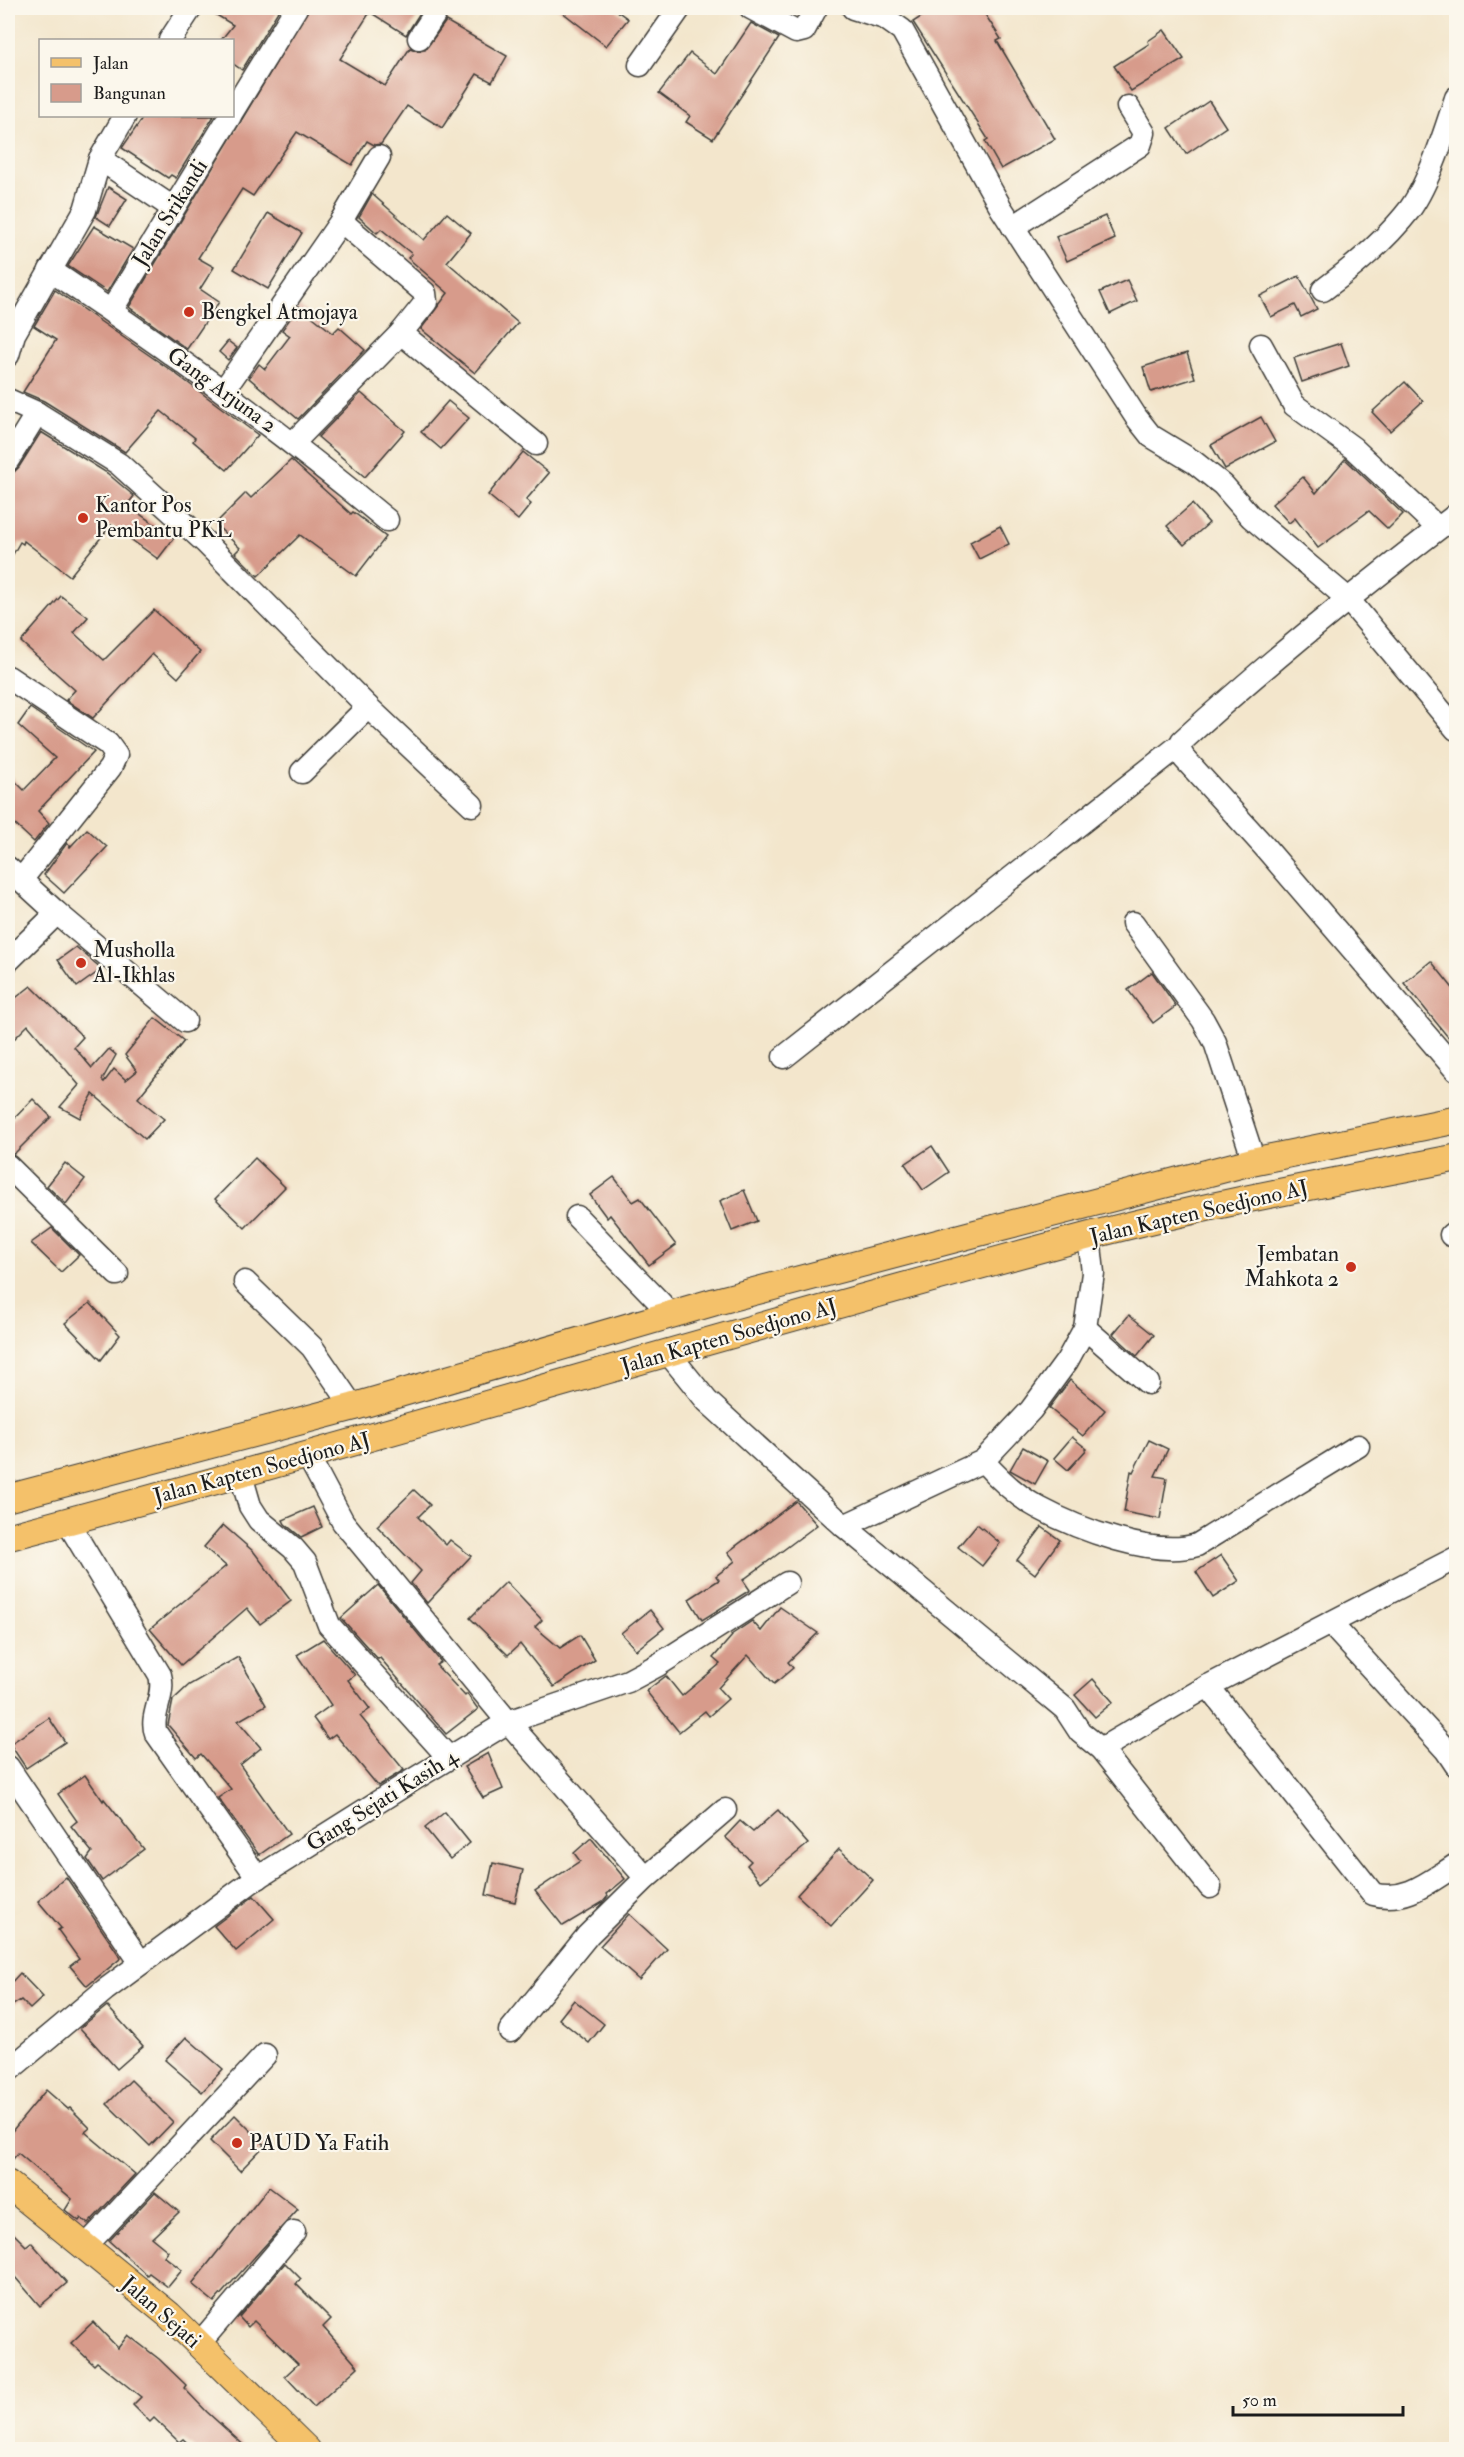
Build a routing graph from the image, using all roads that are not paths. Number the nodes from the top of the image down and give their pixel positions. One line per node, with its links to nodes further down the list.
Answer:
1 (191, 8): 11 (street)
2 (296, 8): 14 (street, Jalan Srikandi)
3 (439, 8): 10 (street)
4 (680, 8): 12 (street)
5 (751, 8): 6 (street)
6 (816, 8)
7 (853, 8): 9 (street)
8 (900, 8): 9 (street)
9 (875, 14): 22 (street)
10 (419, 38)
11 (171, 39)
12 (640, 65)
13 (1456, 98): 24 (street)
14 (234, 105)
15 (1128, 107): 22 (street)
16 (124, 117): 19 (street)
17 (227, 117): 20 (street, Jalan Srikandi)
18 (379, 157): 21 (street)
19 (100, 159): 20 (street); 23 (street)
20 (173, 208): 25 (street, Jalan Srikandi)
21 (341, 221): 26 (street); 29 (street)
22 (1013, 227): 38 (street)
23 (50, 270): 25 (street, Gang Arjuna 2); 28 (street)
24 (1323, 290)
25 (111, 311): 29 (street, Gang Arjuna 2)
26 (401, 333): 32 (street); 33 (street)
27 (1262, 345): 37 (street)
28 (8, 355)
29 (224, 390): 32 (street, Gang Arjuna 2)
30 (8, 400): 31 (street)
31 (37, 414): 34 (street); 40 (street)
32 (294, 442): 36 (street, Gang Arjuna 2)
33 (536, 444)
34 (8, 460)
35 (1456, 515): 37 (street)
36 (387, 520)
37 (1438, 528): 38 (street)
38 (1347, 598): 41 (street); 42 (street)
39 (8, 677): 45 (street)
40 (368, 707): 43 (street); 44 (street)
41 (1456, 729)
42 (1180, 745): 50 (street); 51 (street)
43 (302, 772)
44 (472, 806)
45 (14, 874): 46 (street)
46 (57, 913): 48 (street); 49 (street)
47 (1133, 923): 54 (street)
48 (8, 962)
49 (185, 1021)
50 (784, 1058)
51 (1456, 1070)
52 (1456, 1120): 54 (main road, Jalan Kapten Soedjono AJ)
53 (1456, 1158): 57 (main road, Jalan Kapten Soedjono AJ)
54 (1254, 1161): 60 (main road, Jalan Kapten Soedjono AJ)
55 (8, 1166): 58 (street)
56 (577, 1217): 61 (street)
57 (1089, 1236): 62 (street); 63 (main road, Jalan Kapten Soedjono AJ)
58 (117, 1274)
59 (245, 1282): 66 (street)
60 (714, 1302): 61 (main road, Jalan Kapten Soedjono AJ); 63 (main road)
61 (672, 1314): 66 (main road, Jalan Kapten Soedjono AJ)
62 (1085, 1328): 65 (street); 69 (street)
63 (726, 1337): 64 (main road, Jalan Kapten Soedjono AJ)
64 (669, 1354): 68 (main road, Jalan Kapten Soedjono AJ); 73 (street)
65 (1148, 1383)
66 (353, 1407): 71 (main road, Jalan Kapten Soedjono AJ)
67 (1358, 1446): 69 (street)
68 (308, 1456): 70 (main road, Jalan Kapten Soedjono AJ); 79 (street)
69 (983, 1461): 73 (street)
70 (241, 1475): 72 (main road, Jalan Kapten Soedjono AJ); 81 (street)
71 (8, 1498)
72 (67, 1521): 74 (main road, Jalan Kapten Soedjono AJ); 86 (street)
73 (844, 1526): 80 (street)
74 (8, 1537)
75 (1456, 1558): 77 (street)
76 (787, 1583): 79 (street, Gang Sejati Kasih 4)
77 (1330, 1623): 78 (street); 82 (street)
78 (1208, 1686): 80 (street); 85 (street)
79 (508, 1722): 81 (street, Gang Sejati Kasih 4); 87 (street)
80 (1101, 1749): 88 (street)
81 (449, 1758): 86 (street, Gang Sejati Kasih 4)
82 (1456, 1765)
83 (8, 1767): 89 (street)
84 (724, 1810): 87 (street)
85 (1456, 1865)
86 (258, 1878): 89 (street, Gang Sejati Kasih 4)
87 (646, 1878): 90 (street)
88 (1210, 1887)
89 (141, 1963): 92 (street, Gang Sejati Kasih 4)
90 (510, 2031)
91 (265, 2055): 95 (street)
92 (8, 2071)
93 (8, 2184): 95 (main road, Jalan Sejati)
94 (294, 2232): 96 (street)
95 (85, 2247): 96 (main road, Jalan Sejati)
96 (199, 2344): 97 (main road, Jalan Sejati)
97 (299, 2447)

